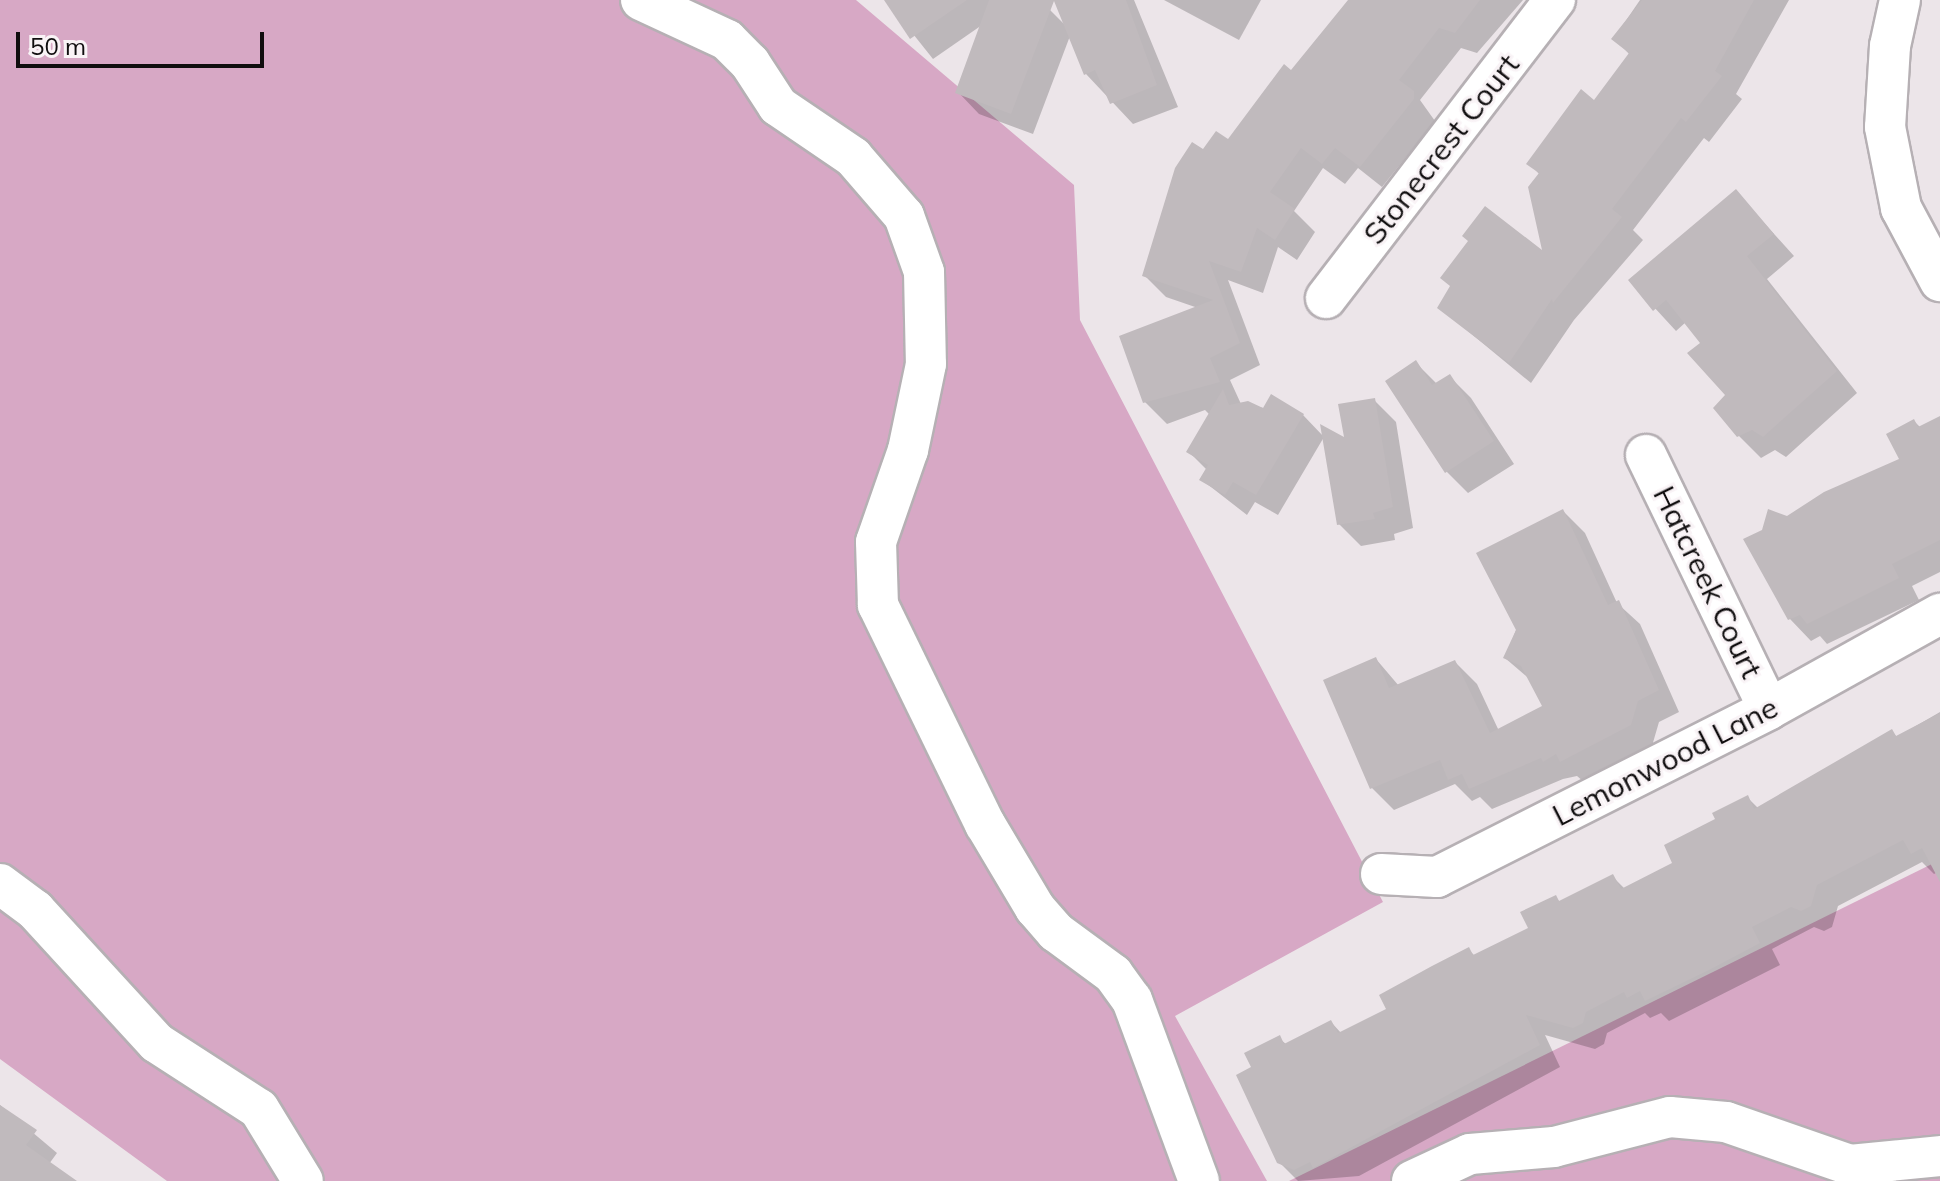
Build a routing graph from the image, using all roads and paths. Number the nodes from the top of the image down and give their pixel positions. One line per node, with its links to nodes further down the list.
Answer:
1 (641, 0): 13 (street)
2 (1555, 0): 5 (street, Stonecrest Court)
3 (1900, 0): 4 (street)
4 (1940, 281)
5 (1326, 298)
6 (1646, 455): 8 (street, Hatcreek Court)
7 (1940, 614): 8 (street, Lemonwood Lane)
8 (1769, 709): 9 (street, Lemonwood Lane)
9 (1381, 874)
10 (0, 884): 12 (street)
11 (1940, 1156): 14 (street)
12 (303, 1181)
13 (1199, 1181)
14 (1412, 1181)

